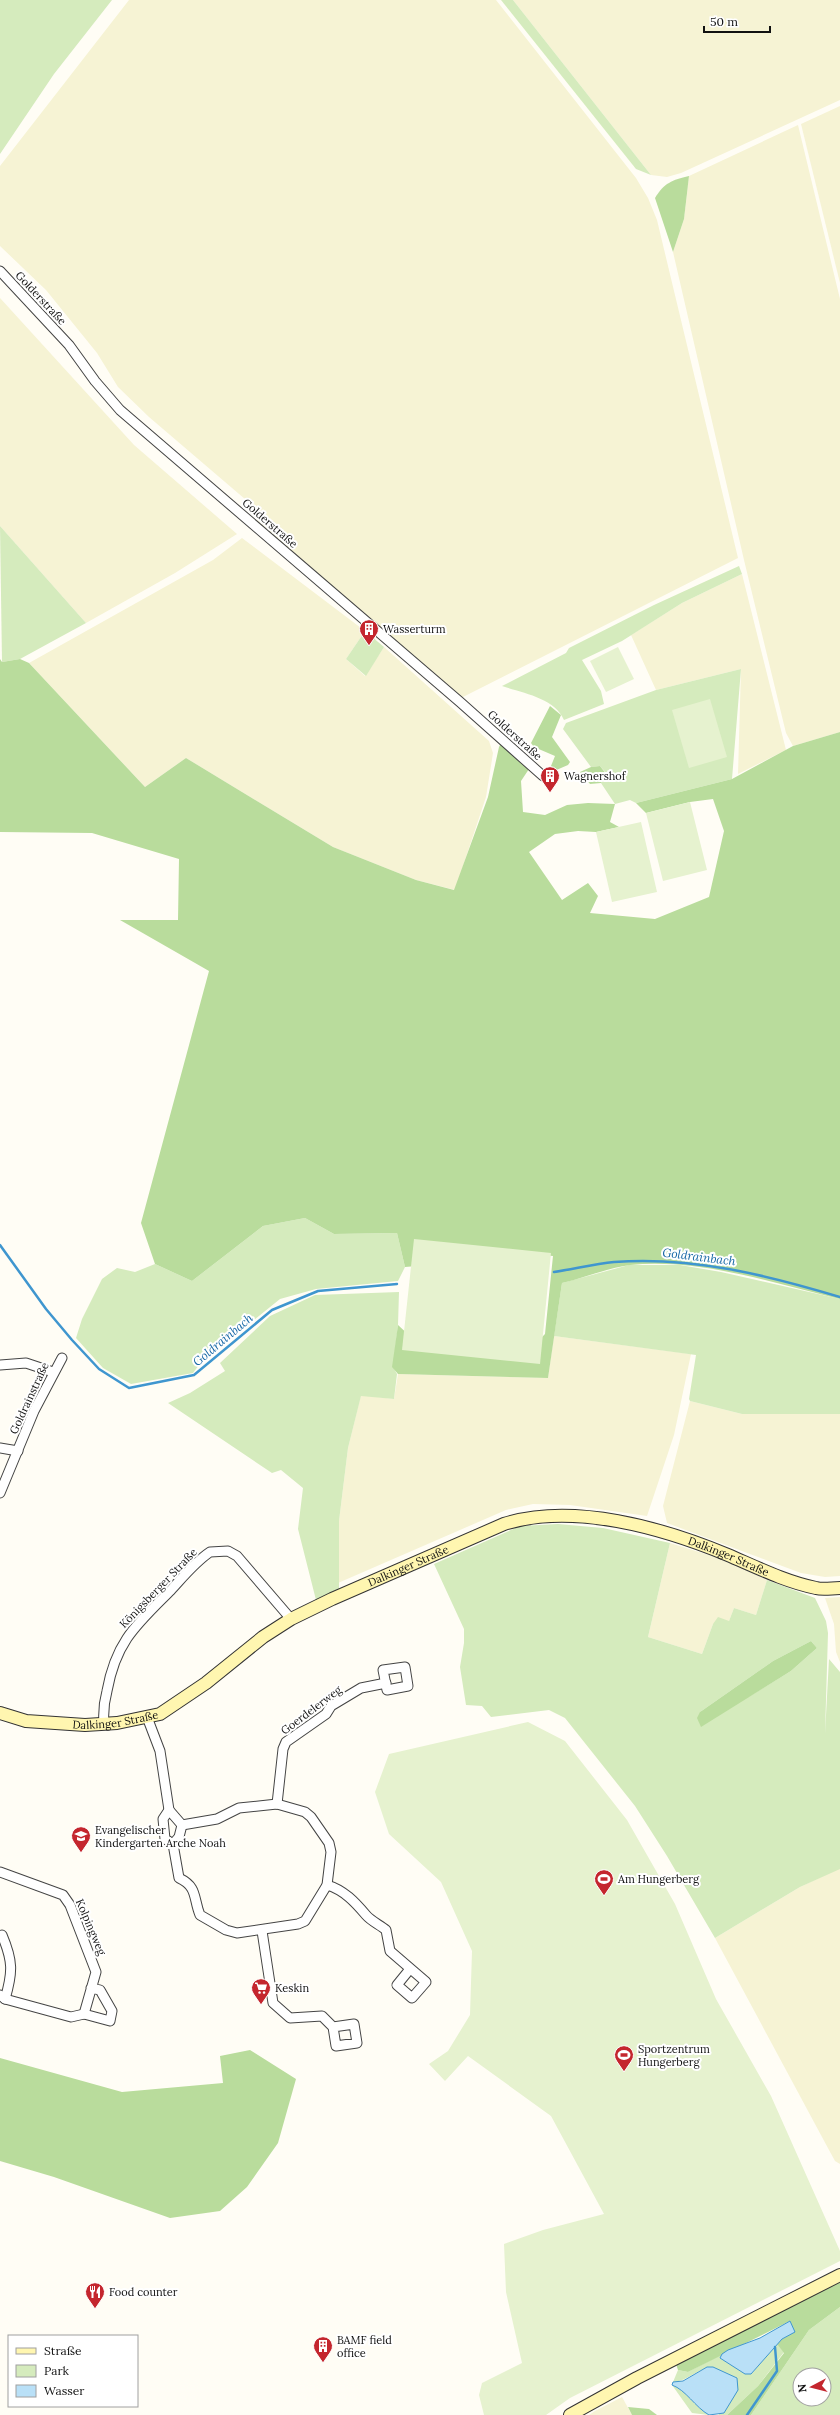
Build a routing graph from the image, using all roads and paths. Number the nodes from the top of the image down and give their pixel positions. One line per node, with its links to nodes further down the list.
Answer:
1 (0, 271): 2 (street, Golderstraße)
2 (543, 776)
3 (62, 1358): 5 (street, Goldrainstraße)
4 (0, 1365): 5 (street)
5 (53, 1372): 7 (street, Goldrainstraße)
6 (0, 1448): 7 (street)
7 (18, 1451): 8 (street, Goldrainstraße)
8 (0, 1493)
9 (840, 1588): 10 (street, Dalkinger Straße)
10 (291, 1619): 13 (street, Dalkinger Straße); 14 (street, Königsberger Straße)
11 (386, 1683): 15 (street, Goerdelerweg)
12 (0, 1713): 14 (street, Dalkinger Straße)
13 (147, 1717): 14 (street, Dalkinger Straße); 16 (street)
14 (104, 1724)
15 (277, 1804): 17 (street); 20 (street)
16 (169, 1810): 17 (street); 18 (street)
17 (182, 1825): 18 (street)
18 (173, 1844): 21 (street)
19 (0, 1872): 24 (street, Kolpingweg)
20 (327, 1885): 21 (street); 23 (street)
21 (262, 1931): 27 (street)
22 (2, 1935): 25 (street)
23 (410, 1969)
24 (92, 1988): 26 (street, Kolpingweg); 26 (street)
25 (2, 1997): 26 (street)
26 (84, 2014)
27 (333, 2027)
28 (840, 2275): 29 (street)
29 (570, 2415)

